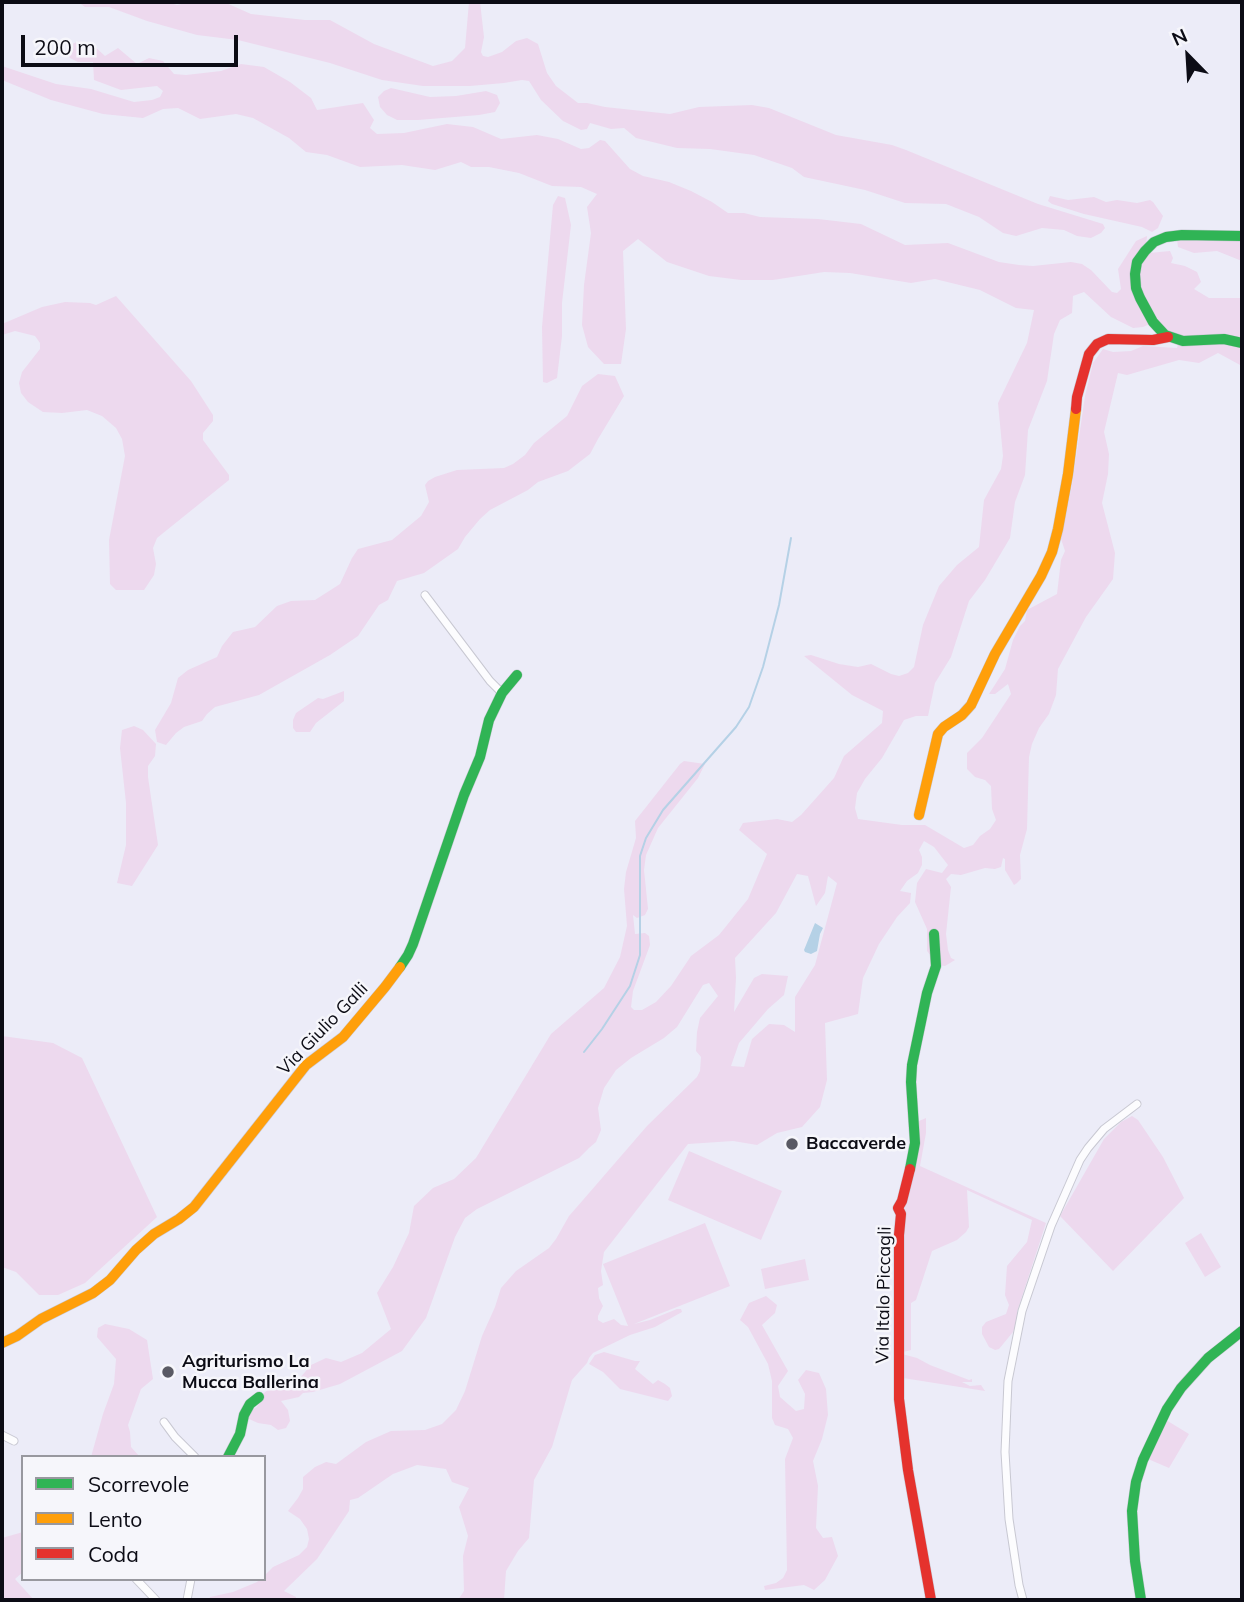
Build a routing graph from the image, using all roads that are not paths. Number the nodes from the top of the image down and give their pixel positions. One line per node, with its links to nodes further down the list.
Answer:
1 (1242, 236): 2 (street)
2 (1168, 337): 3 (street); 7 (street)
3 (1242, 343)
4 (425, 595): 6 (street)
5 (517, 675): 6 (street, Via Giulio Galli)
6 (502, 693): 11 (street, Via Giulio Galli)
7 (919, 815)
8 (934, 934): 22 (street, Via Italo Piccagli)
9 (1137, 1104): 23 (street)
10 (1242, 1331): 24 (street)
11 (2, 1343)
12 (259, 1397): 17 (street)
13 (164, 1422): 16 (street)
14 (2, 1435): 15 (street)
15 (14, 1441)
16 (193, 1455)
17 (229, 1455)
18 (138, 1581): 20 (street)
19 (191, 1581): 21 (street)
20 (156, 1600)
21 (187, 1600)
22 (931, 1600)
23 (1023, 1600)
24 (1141, 1600)

